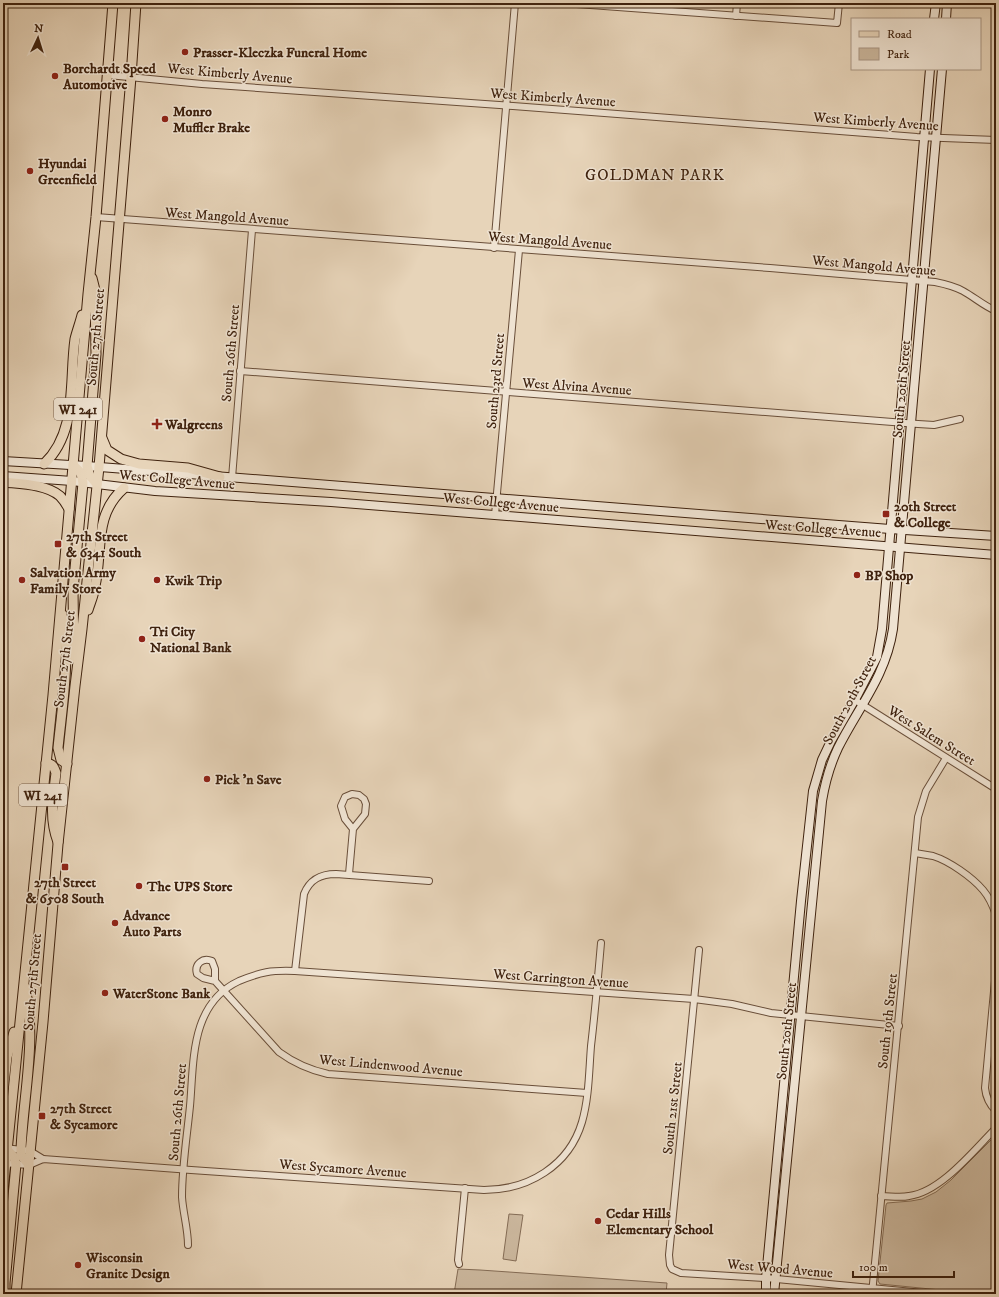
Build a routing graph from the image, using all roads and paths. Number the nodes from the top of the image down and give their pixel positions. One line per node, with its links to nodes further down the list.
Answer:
1 (113, 3): 14 (main road, South 27th Street / WI 241)
2 (136, 3): 15 (main road, South 27th Street / WI 241)
3 (514, 3): 16 (street)
4 (563, 3): 9 (street)
5 (737, 3): 9 (street)
6 (839, 3): 9 (street)
7 (936, 3): 10 (street)
8 (947, 3): 11 (street)
9 (736, 16)
10 (934, 18)
11 (946, 18)
12 (930, 70): 18 (street, South 20th Street)
13 (942, 70): 17 (street, South 20th Street)
14 (108, 75): 15 (street, West Kimberly Avenue); 20 (main road, South 27th Street / WI 241)
15 (131, 77): 16 (street, West Kimberly Avenue); 21 (main road, South 27th Street / WI 241)
16 (506, 105): 18 (street, West Kimberly Avenue); 23 (street)
17 (936, 137): 18 (street, West Kimberly Avenue); 19 (street, West Kimberly Avenue); 27 (street, South 20th Street)
18 (924, 138): 26 (street, South 20th Street)
19 (996, 140)
20 (96, 217): 21 (street, West Mangold Avenue); 25 (main road, South 27th Street / WI 241)
21 (120, 219): 22 (street, West Mangold Avenue); 35 (main road, South 27th Street / WI 241)
22 (252, 230): 23 (street, West Mangold Avenue); 30 (street, South 26th Street)
23 (494, 248): 24 (street, West Mangold Avenue)
24 (519, 250): 26 (street, West Mangold Avenue); 31 (street, South 23rd Street)
25 (90, 273): 28 (main road, South 27th Street / WI 241); 39 (main road)
26 (912, 280): 27 (street, West Mangold Avenue); 33 (street, South 20th Street)
27 (923, 281): 29 (street, West Mangold Avenue); 34 (street, South 20th Street)
28 (88, 294): 37 (main road); 38 (main road, South 27th Street / WI 241)
29 (996, 311)
30 (240, 371): 31 (street, West Alvina Avenue); 43 (street, South 26th Street)
31 (506, 392): 33 (street, West Alvina Avenue); 49 (street, South 23rd Street)
32 (960, 419): 34 (street, West Alvina Avenue)
33 (900, 423): 34 (street, West Alvina Avenue); 52 (street, South 20th Street)
34 (912, 424): 53 (street, South 20th Street)
35 (101, 437): 40 (main road, South 27th Street / WI 241); 42 (main road)
36 (3, 460): 37 (street, West College Avenue)
37 (44, 464): 38 (street, West College Avenue)
38 (73, 465): 39 (street, West College Avenue); 44 (main road, South 27th Street / WI 241); 46 (main road)
39 (87, 466): 40 (street, West College Avenue); 47 (main road)
40 (98, 467): 42 (street, West College Avenue); 47 (main road, South 27th Street / WI 241)
41 (3, 476): 44 (street, West College Avenue)
42 (220, 477): 43 (street, West College Avenue)
43 (232, 478): 49 (street, West College Avenue)
44 (72, 481): 46 (street, West College Avenue); 50 (main road, South 27th Street / WI 241)
45 (3, 482): 50 (main road)
46 (83, 483): 47 (street, West College Avenue); 60 (main road)
47 (97, 484): 48 (street, West College Avenue); 59 (main road, South 27th Street / WI 241)
48 (124, 488): 51 (street, West College Avenue); 59 (main road)
49 (496, 499): 51 (street, South 23rd Street); 52 (street, West College Avenue)
50 (69, 509): 58 (main road, South 27th Street / WI 241)
51 (495, 515): 55 (street, West College Avenue)
52 (890, 529): 53 (street, West College Avenue); 55 (street, South 20th Street)
53 (902, 530): 54 (street, West College Avenue); 56 (street, South 20th Street)
54 (996, 536)
55 (889, 546): 56 (street, West College Avenue); 61 (street, South 20th Street)
56 (900, 547): 57 (street, West College Avenue); 62 (street, South 20th Street)
57 (996, 555)
58 (60, 607): 64 (main road, South 27th Street / WI 241); 65 (main road)
59 (82, 629): 60 (main road, South 27th Street / WI 241)
60 (75, 686): 65 (main road, South 27th Street / WI 241)
61 (855, 700): 62 (street, West Salem Street); 83 (street, South 20th Street)
62 (863, 705): 63 (street, West Salem Street); 84 (street, South 20th Street)
63 (946, 758): 66 (street, West Salem Street); 69 (street, South 19th Street)
64 (46, 763): 68 (main road); 77 (main road, South 27th Street / WI 241)
65 (67, 764): 68 (main road, South 27th Street / WI 241)
66 (996, 789)
67 (353, 829): 67 (street); 70 (street)
68 (58, 844): 90 (main road, South 27th Street / WI 241)
69 (915, 853): 72 (street); 85 (street, South 19th Street)
70 (349, 874): 71 (street); 76 (street)
71 (429, 881)
72 (996, 915)
73 (601, 943): 80 (street, West Sycamore Avenue)
74 (699, 950): 81 (street, South 21st Street)
75 (996, 970): 88 (street)
76 (295, 971): 79 (street, West Carrington Avenue); 80 (street, West Carrington Avenue)
77 (24, 980): 82 (main road, South 27th Street / WI 241); 90 (main road)
78 (215, 981): 79 (street, West Lindenwood Avenue)
79 (224, 990): 87 (street, West Lindenwood Avenue); 93 (street, South 26th Street)
80 (597, 993): 81 (street, West Carrington Avenue); 87 (street, West Sycamore Avenue)
81 (694, 999): 83 (street, West Carrington Avenue); 99 (street, South 21st Street)
82 (20, 1012): 86 (main road); 90 (main road, South 27th Street / WI 241)
83 (791, 1015): 84 (street, West Carrington Avenue); 100 (street, South 20th Street)
84 (801, 1016): 85 (street, West Carrington Avenue); 101 (street, South 20th Street)
85 (899, 1026): 96 (street, South 19th Street)
86 (3, 1093)
87 (587, 1093): 94 (street, West Sycamore Avenue)
88 (996, 1111)
89 (996, 1128): 96 (street)
90 (12, 1156): 91 (street, West Sycamore Avenue); 92 (main road, South 27th Street / WI 241); 92 (street); 95 (main road, South 27th Street / WI 241); 103 (main road)
91 (43, 1159): 92 (street, West Sycamore Avenue); 93 (street, West Sycamore Avenue)
92 (29, 1165): 104 (main road, South 27th Street / WI 241)
93 (184, 1170): 94 (street, West Sycamore Avenue); 97 (street, South 26th Street)
94 (464, 1188): 98 (street)
95 (3, 1191)
96 (881, 1196): 102 (street, South 19th Street)
97 (188, 1245)
98 (459, 1264)
99 (672, 1269): 100 (street, West Wood Avenue)
100 (766, 1278): 101 (street, West Wood Avenue); 105 (street, South 20th Street)
101 (775, 1279): 102 (street, West Wood Avenue); 106 (street, South 20th Street)
102 (872, 1291): 107 (street, West Wood Avenue)
103 (5, 1294)
104 (16, 1294)
105 (766, 1294)
106 (774, 1294)
107 (934, 1294)

